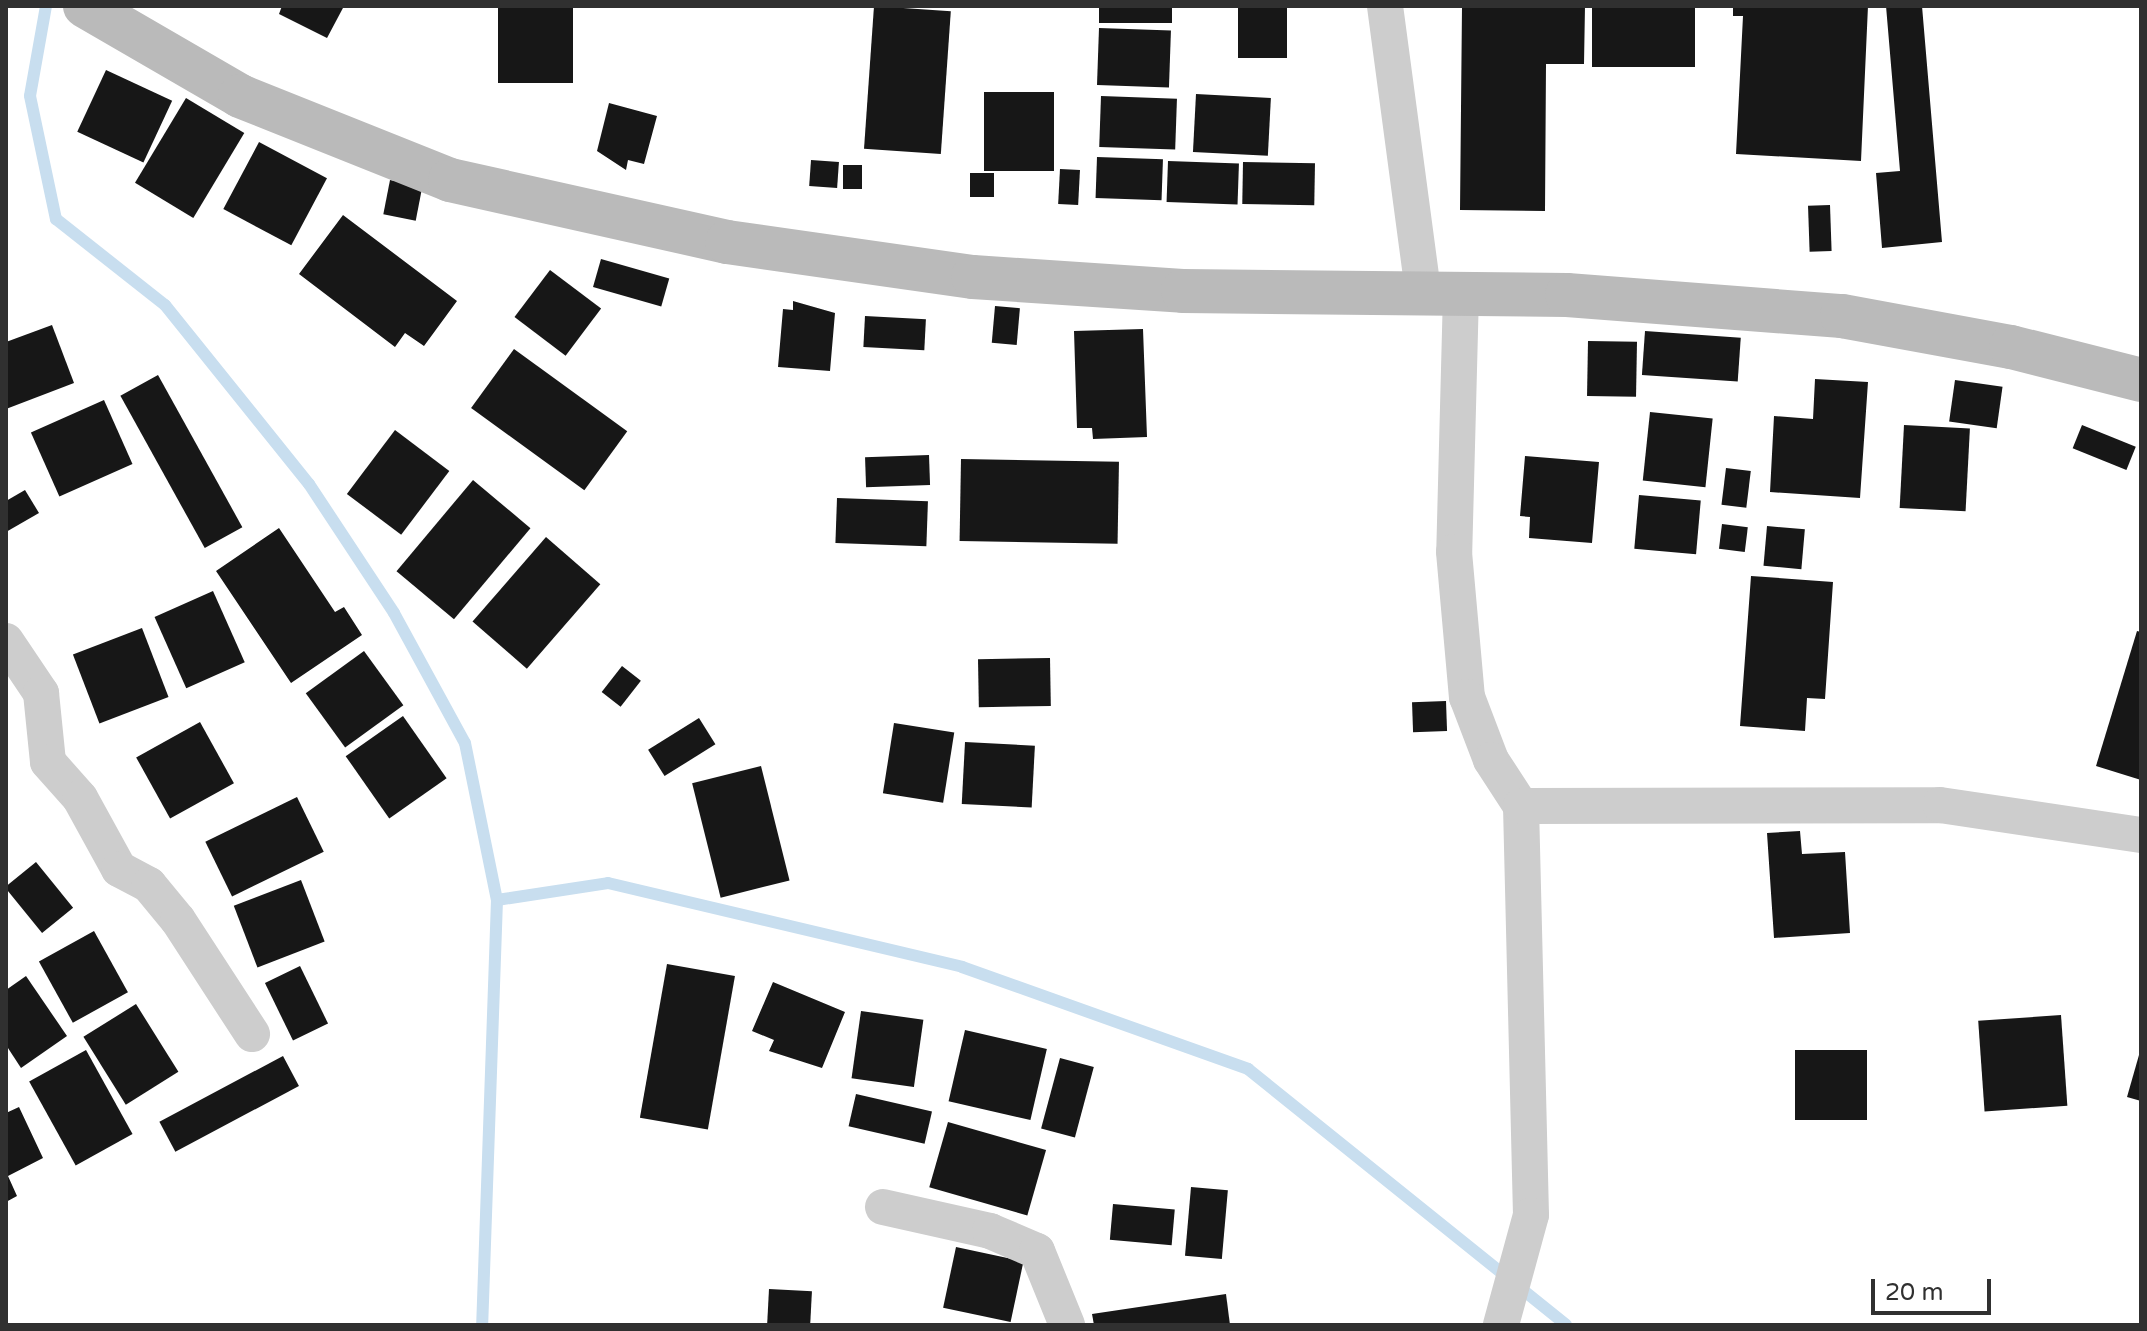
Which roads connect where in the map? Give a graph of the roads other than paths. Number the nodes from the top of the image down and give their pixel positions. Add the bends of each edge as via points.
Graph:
1 (85, 6) edge
2 (1385, 6) edge
3 (1442, 291) junction
4 (2141, 380) edge
5 (6, 641) edge
6 (1521, 806) junction
7 (2141, 835) edge
8 (252, 1034) dead end
9 (883, 1207) dead end
10 (1067, 1325) edge
11 (1501, 1325) edge

1 - 3 street via 240,96 450,180 727,242 973,277 1183,291
2 - 3 street
3 - 4 street via 1842,316 2011,347
3 - 6 street via 1454,552 1467,697 1491,760
5 - 8 street via 41,693 48,762 80,798 119,869 149,885 178,920
6 - 7 street via 1940,805
6 - 11 street via 1531,1215
9 - 10 street via 990,1231 1037,1251

